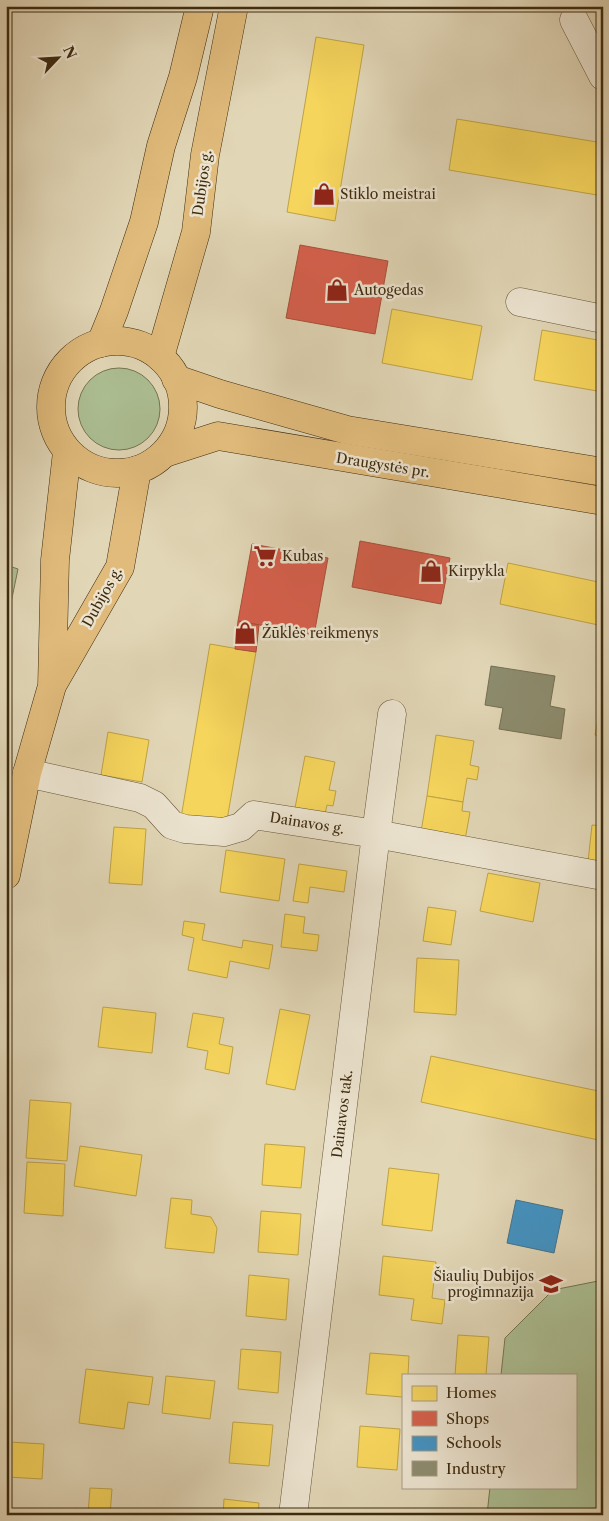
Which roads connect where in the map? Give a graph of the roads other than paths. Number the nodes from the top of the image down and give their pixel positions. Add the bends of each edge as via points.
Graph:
1 (200, 6) edge
2 (234, 6) edge
3 (573, 21) edge
4 (603, 76) edge
5 (520, 302) dead end
6 (603, 319) edge
7 (101, 343) junction
8 (168, 368) junction
9 (67, 452) junction
10 (165, 453) junction
11 (137, 470) junction
12 (603, 472) edge
13 (603, 501) edge
14 (52, 686) junction
15 (392, 714) dead end
16 (27, 773) junction
17 (376, 834) junction
18 (6, 875) edge
19 (603, 876) edge
20 (293, 1515) edge

1 - 7 main road via 183,77 161,146 144,222
2 - 8 main road, Dubijos g. via 205,155 196,232
3 - 4 street
5 - 6 street
7 - 8 main road via 116,341 147,348
7 - 9 main road via 74,356 56,380 51,395 52,425
8 - 10 main road via 183,405 179,430
8 - 12 main road, Draugystės pr. via 220,394 347,430
9 - 11 main road via 78,462 107,473
9 - 14 main road, Dubijos g. via 55,560
10 - 11 main road
10 - 13 main road, Draugystės pr. via 218,436
11 - 14 main road, Dubijos g. via 120,567
14 - 16 main road, Dubijos g.
15 - 17 street, Dainavos tak.
16 - 17 street, Dainavos g. via 140,798 154,805 172,825 185,829 224,832 241,827 254,815
16 - 18 main road, Dubijos g.
17 - 19 street, Dainavos g.
17 - 20 street, Dainavos tak.

